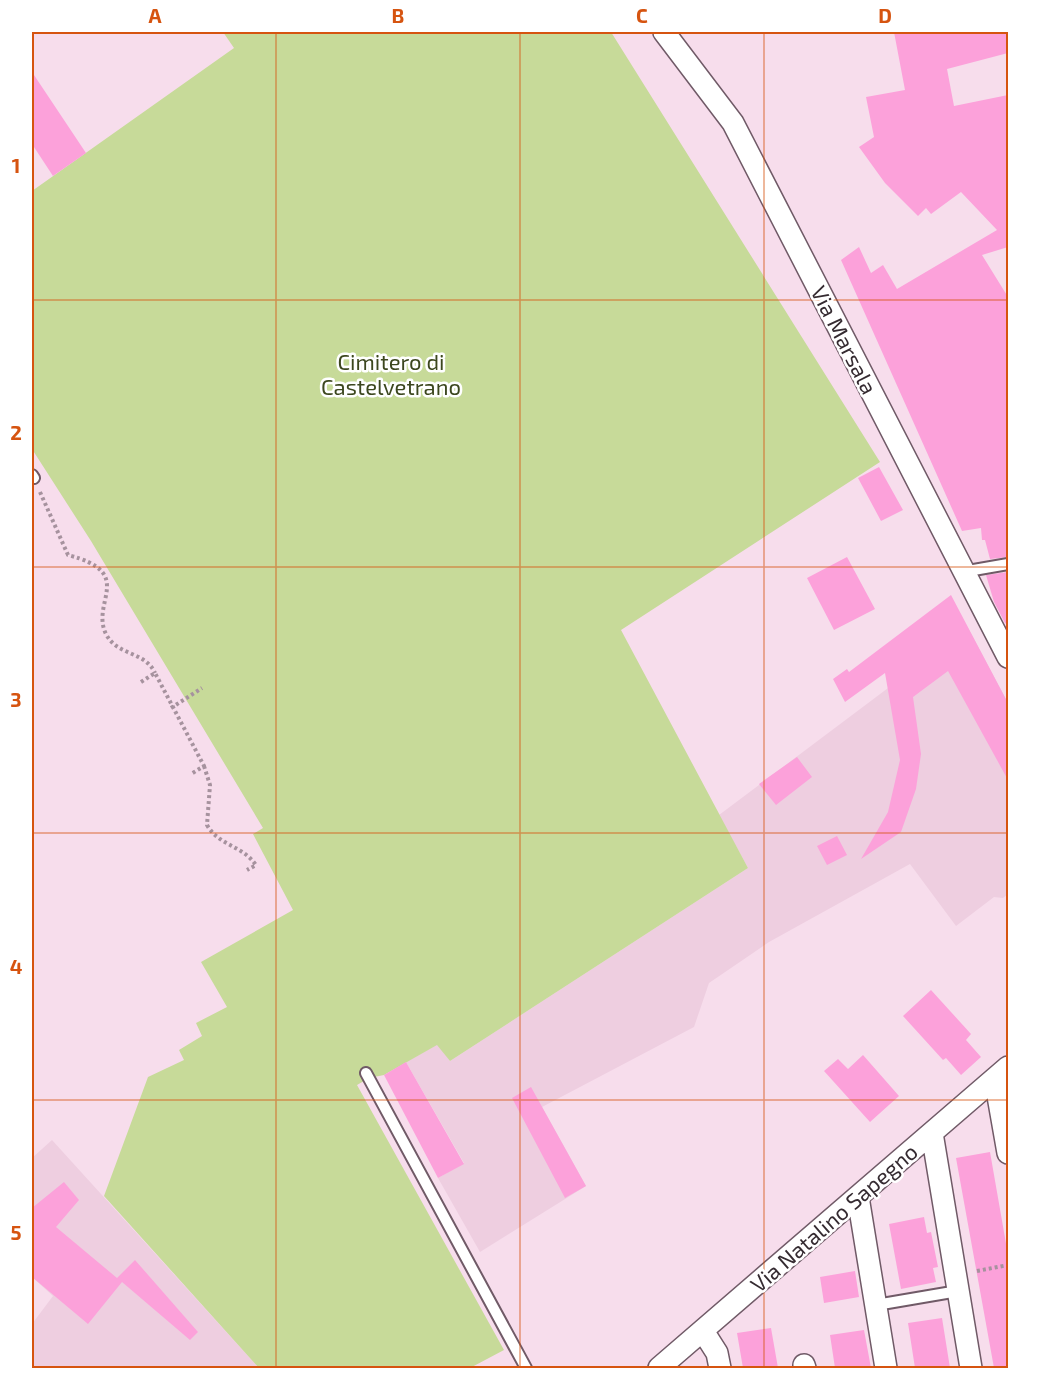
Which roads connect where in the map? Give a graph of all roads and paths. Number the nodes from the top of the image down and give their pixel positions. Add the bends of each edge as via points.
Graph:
1 (664, 32) edge
2 (33, 476) edge
3 (1008, 564) edge
4 (962, 572) junction
5 (1008, 657) edge
6 (155, 673) junction
7 (141, 682) dead end
8 (202, 688) dead end
9 (171, 708) junction
10 (204, 766) junction
11 (191, 774) dead end
12 (247, 870) dead end
13 (366, 1073) dead end
14 (1002, 1073) edge
15 (932, 1133) junction
16 (1008, 1152) edge
17 (858, 1197) junction
18 (1008, 1265) edge
19 (957, 1283) junction
20 (876, 1305) junction
21 (703, 1331) junction
22 (522, 1367) edge
23 (659, 1368) edge
24 (720, 1368) edge
25 (886, 1368) edge
26 (971, 1368) edge

1 - 4 street, Via Marsala via 733,123
2 - 6 path via 68,555 88,561 103,575 107,585 103,622 106,634 113,644 145,658
3 - 4 lane
4 - 5 street, Via Marsala
6 - 7 path
6 - 9 path
8 - 9 path
9 - 10 path
10 - 11 path
10 - 12 path via 210,785 207,825 221,841 251,858 256,865
13 - 22 lane
14 - 15 street, Via Natalino Sapegno
14 - 16 street
15 - 17 street, Via Natalino Sapegno
15 - 19 street
17 - 20 street
17 - 21 street, Via Natalino Sapegno
18 - 19 path
19 - 20 lane
19 - 26 street
20 - 25 street
21 - 23 street, Via Natalino Sapegno
21 - 24 street via 717,1353

